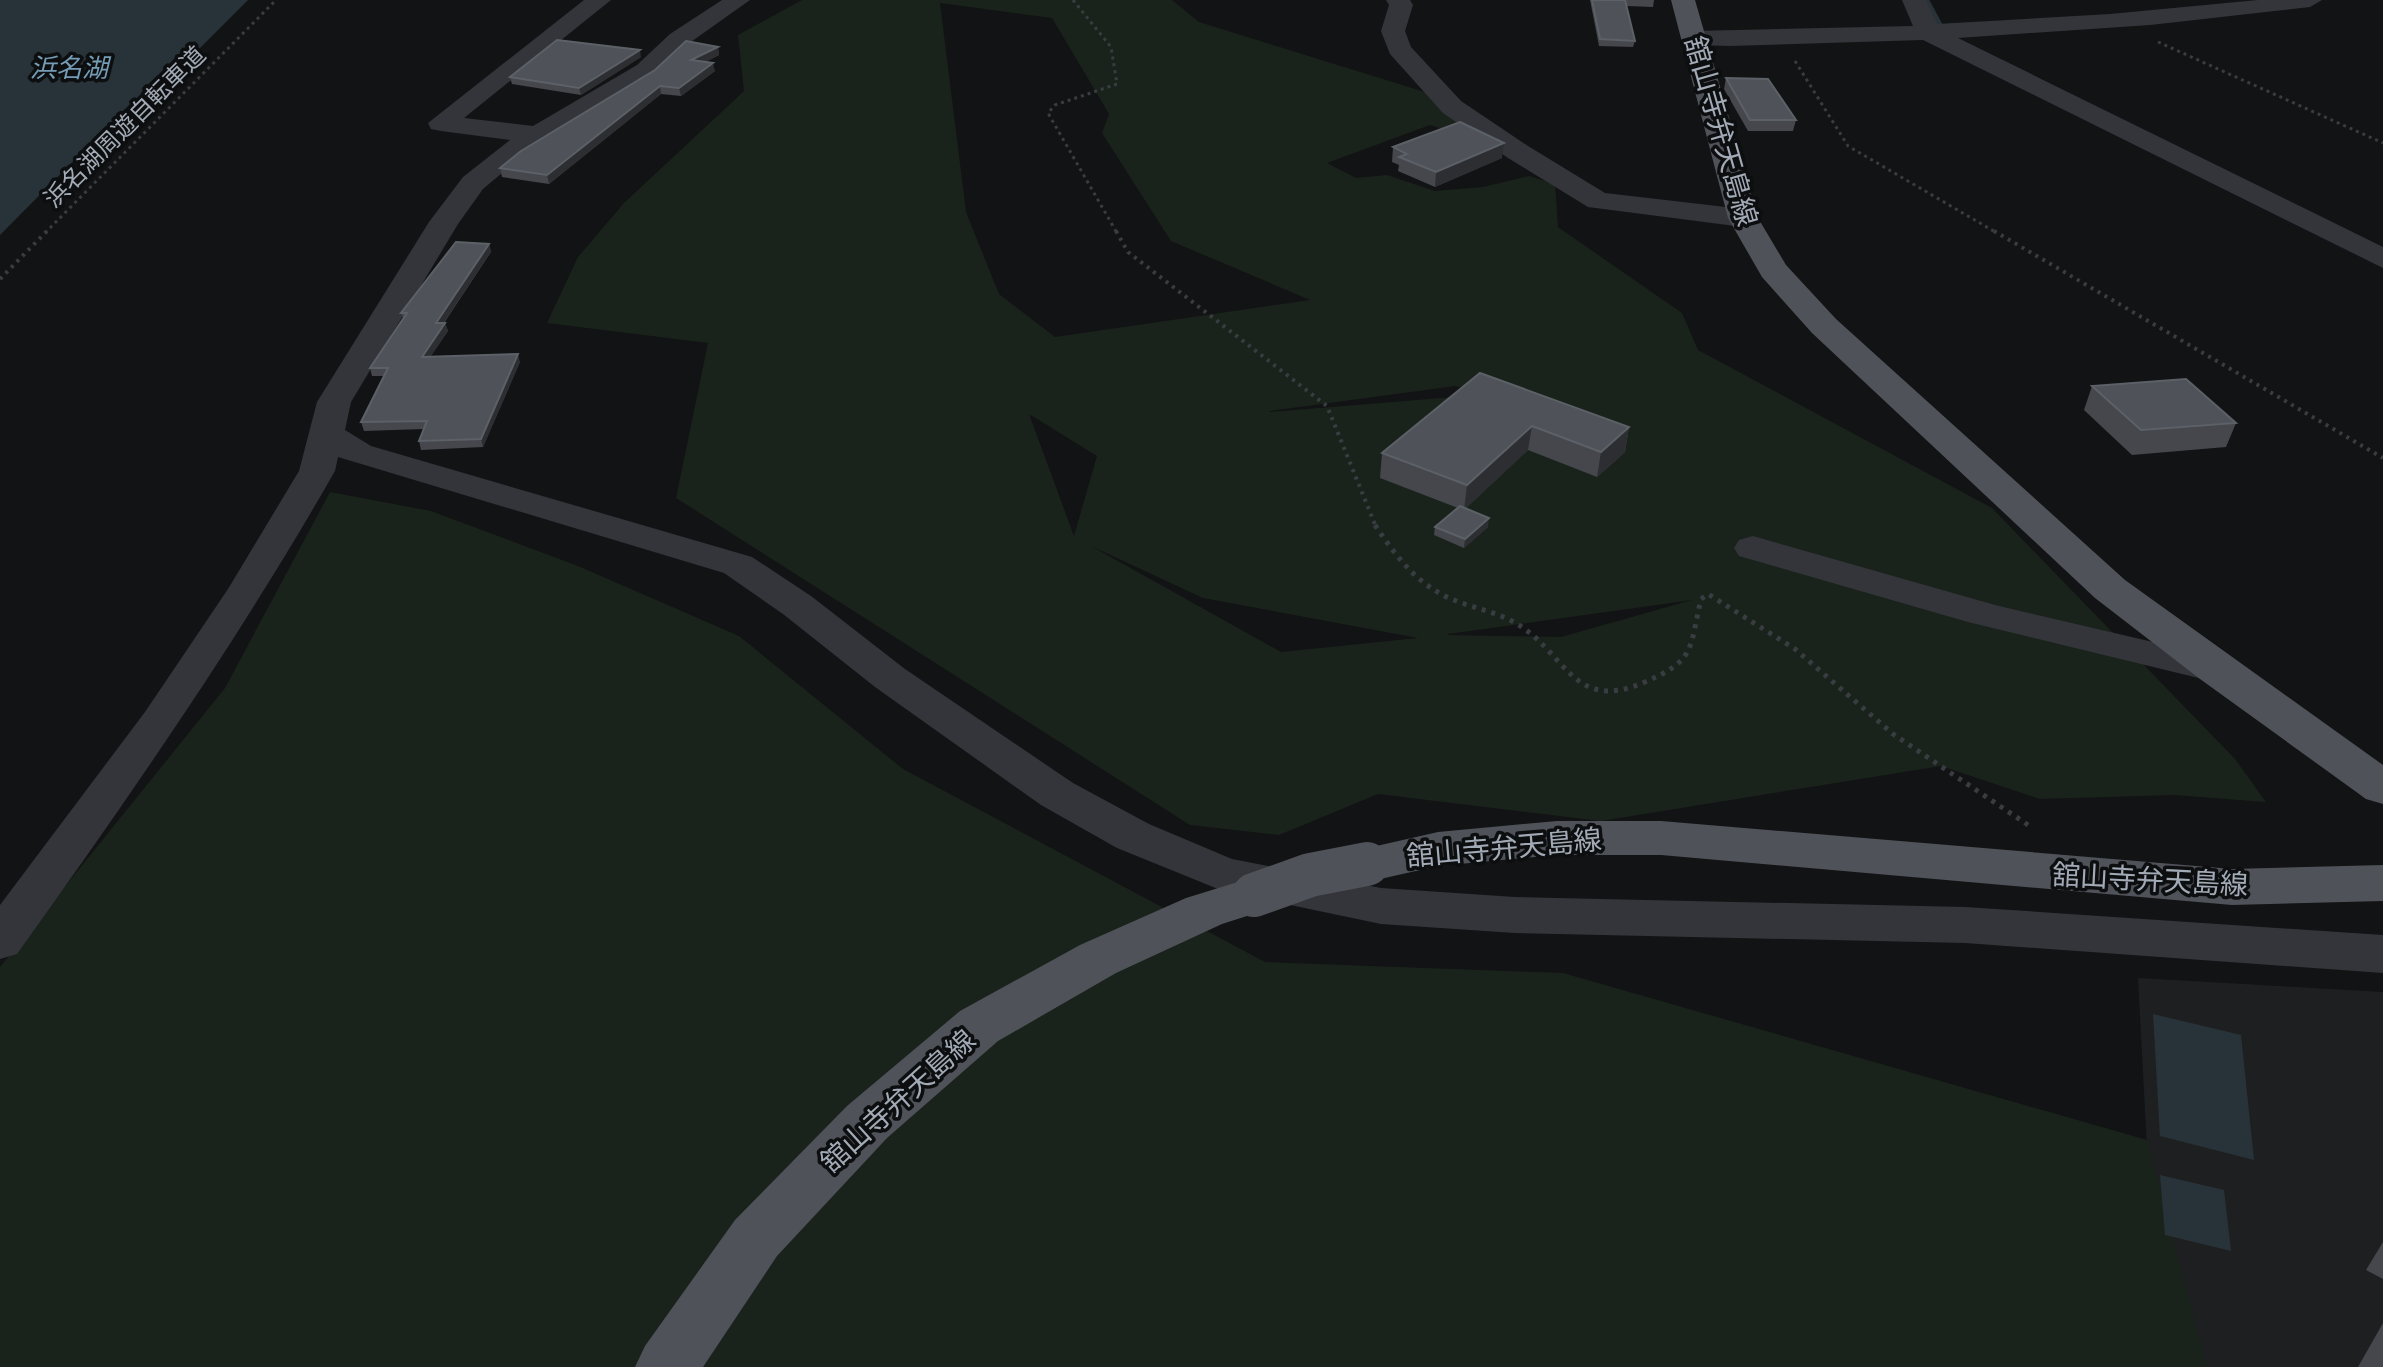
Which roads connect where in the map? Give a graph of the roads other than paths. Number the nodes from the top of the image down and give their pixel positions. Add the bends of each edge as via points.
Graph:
1 (599, 0) edge
2 (738, 0) edge
3 (1398, 0) edge
4 (1683, 0) edge
5 (1914, 0) edge
6 (1940, 0) edge
7 (2310, 0) edge
8 (2217, 6) edge
9 (1942, 32) junction
10 (1693, 38) junction
11 (539, 135) junction
12 (1743, 218) junction
13 (2383, 241) edge
14 (2383, 259) edge
15 (327, 434) junction
16 (1753, 548) dead end
17 (2215, 669) junction
18 (2383, 788) edge
19 (2383, 883) edge
20 (0, 941) edge
21 (2383, 954) edge
22 (667, 1367) edge

1 - 11 street via 441,123
2 - 11 street via 679,39 646,70
3 - 12 street via 1393,31 1399,49 1452,107 1518,152 1598,201
4 - 10 main road, 舘山寺弁天島線
5 - 9 street
6 - 9 street
7 - 8 street
8 - 9 street via 2113,22
9 - 10 street via 1781,40
9 - 13 street
9 - 14 street
10 - 12 main road, 舘山寺弁天島線
11 - 15 street via 473,183 444,222 334,402
12 - 17 main road, 舘山寺弁天島線 via 1773,270 1824,326 2079,563
15 - 20 street via 317,471 248,589 160,722
15 - 21 street via 358,454 738,565 1057,794 1133,836 1223,874 1381,906 1515,915 1965,925
16 - 17 street via 1939,603
17 - 18 main road, 舘山寺弁天島線
19 - 22 main road, 舘山寺弁天島線, bridge via 2232,887 1661,838 1557,838 1467,846 1310,875 1204,911 1098,959 979,1026 867,1122 756,1238

